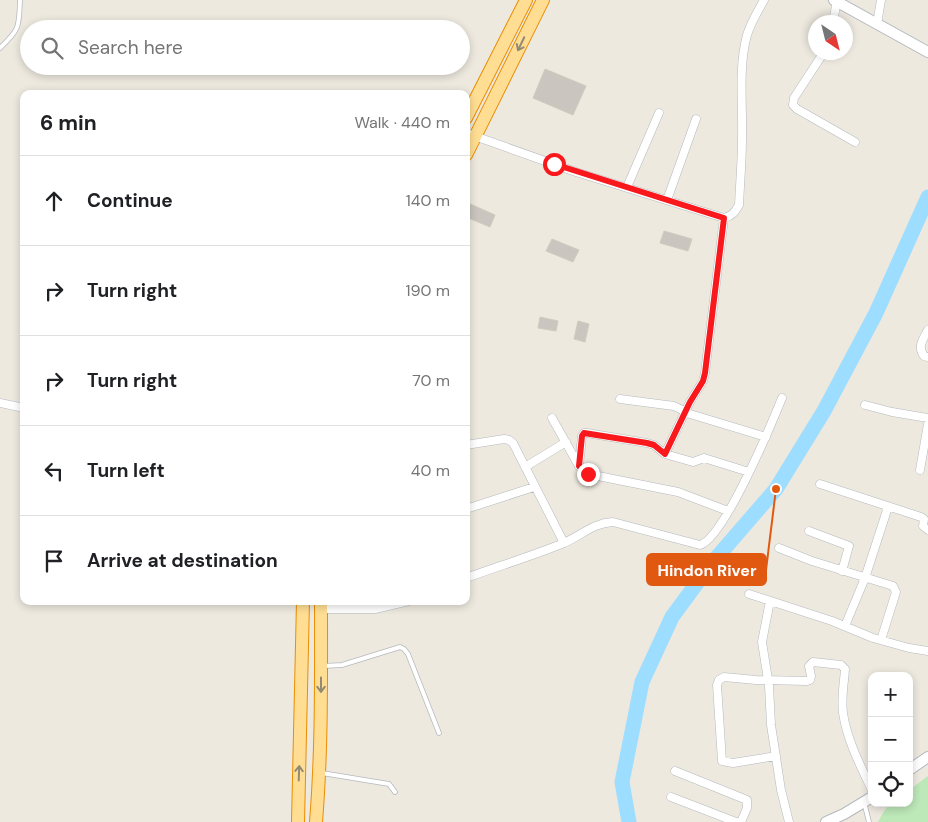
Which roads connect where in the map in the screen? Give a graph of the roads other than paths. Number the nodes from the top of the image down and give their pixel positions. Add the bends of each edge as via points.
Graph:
1 (20, 0) edge
2 (526, 0) edge
3 (543, 0) edge
4 (764, 0) edge
5 (836, 0) edge
6 (882, 0) edge
7 (834, 15) edge
8 (877, 24) junction
9 (0, 48) edge
10 (928, 52) edge
11 (819, 60) edge
12 (470, 110) edge
13 (659, 113) dead end
14 (696, 119) dead end
15 (471, 135) edge
16 (855, 142) dead end
17 (627, 187) junction
18 (667, 200) junction
19 (724, 218) junction
20 (928, 330) edge
21 (928, 357) edge
22 (782, 398) dead end
23 (620, 399) dead end
24 (0, 404) edge
25 (864, 405) dead end
26 (20, 407) edge
27 (686, 411) junction
28 (552, 418) dead end
29 (928, 418) edge
30 (928, 424) edge
31 (766, 437) junction
32 (566, 442) junction
33 (470, 444) edge
34 (665, 454) junction
35 (579, 466) junction
36 (525, 467) junction
37 (920, 470) dead end
38 (749, 472) junction
39 (820, 484) dead end
40 (534, 487) junction
41 (888, 507) junction
42 (470, 508) edge
43 (728, 511) junction
44 (928, 530) edge
45 (808, 531) dead end
46 (564, 542) junction
47 (779, 548) dead end
48 (842, 571) junction
49 (470, 577) edge
50 (865, 578) junction
51 (749, 594) dead end
52 (770, 601) junction
53 (303, 605) edge
54 (321, 605) edge
55 (392, 605) edge
56 (845, 626) junction
57 (881, 640) junction
58 (928, 651) edge
59 (321, 665) junction
60 (768, 681) junction
61 (439, 733) dead end
62 (776, 756) junction
63 (928, 757) edge
64 (913, 767) edge
65 (674, 771) dead end
66 (320, 772) junction
67 (868, 781) edge
68 (395, 792) dead end
69 (670, 797) dead end
70 (868, 800) edge
71 (868, 807) edge
72 (298, 822) edge
73 (316, 822) edge
74 (736, 822) edge
75 (741, 822) edge
76 (789, 822) edge
77 (826, 822) edge
78 (869, 822) edge

1 - 9 lane via 18,27
2 - 12 highway
3 -> 15 highway
4 - 19 street via 752,21 744,57 739,205 735,213
5 - 7 street
5 - 8 street
6 - 8 street
8 - 10 street
11 - 16 street via 794,98 793,105
13 - 17 street
14 - 18 street
15 - 17 street
17 - 18 street
18 - 19 street
19 - 27 street via 707,362 703,381
20 - 21 street via 920,351
22 - 31 street
23 - 27 street via 674,406
24 - 26 street
25 - 29 street
27 - 31 street
27 - 34 street
28 - 32 street
30 - 37 street
31 - 38 street
32 - 35 street
32 - 36 street
33 - 36 street via 509,440
34 - 35 street via 647,443 584,433
34 - 38 street via 693,462 704,458
35 - 43 street via 588,474 678,492
36 - 40 street
38 - 43 street
39 - 41 street
40 - 42 street
40 - 46 street
41 - 44 street via 923,518 923,526
41 - 50 street
43 - 46 street via 708,540 700,545 613,522 595,525
45 - 48 street via 849,546
46 - 49 street
47 - 48 street
48 - 50 street
50 - 56 street
50 - 57 street via 893,586 896,592
51 - 52 street
52 - 56 street
52 - 60 street via 762,642
72 -> 53 highway
54 - 55 street via 375,609
54 - 59 highway
56 - 57 street
57 - 58 street
59 - 61 lane via 342,665 400,647 404,649
59 -> 66 highway
60 - 62 street
60 - 62 street via 724,677 719,680 722,759 732,763
60 - 67 street via 810,680 809,666 813,662 843,666 843,713 851,743
62 - 76 street
63 - 64 street
65 - 75 street via 747,800
66 - 68 lane via 385,784
66 - 73 highway
69 - 74 street
70 - 77 street
71 - 78 lane

